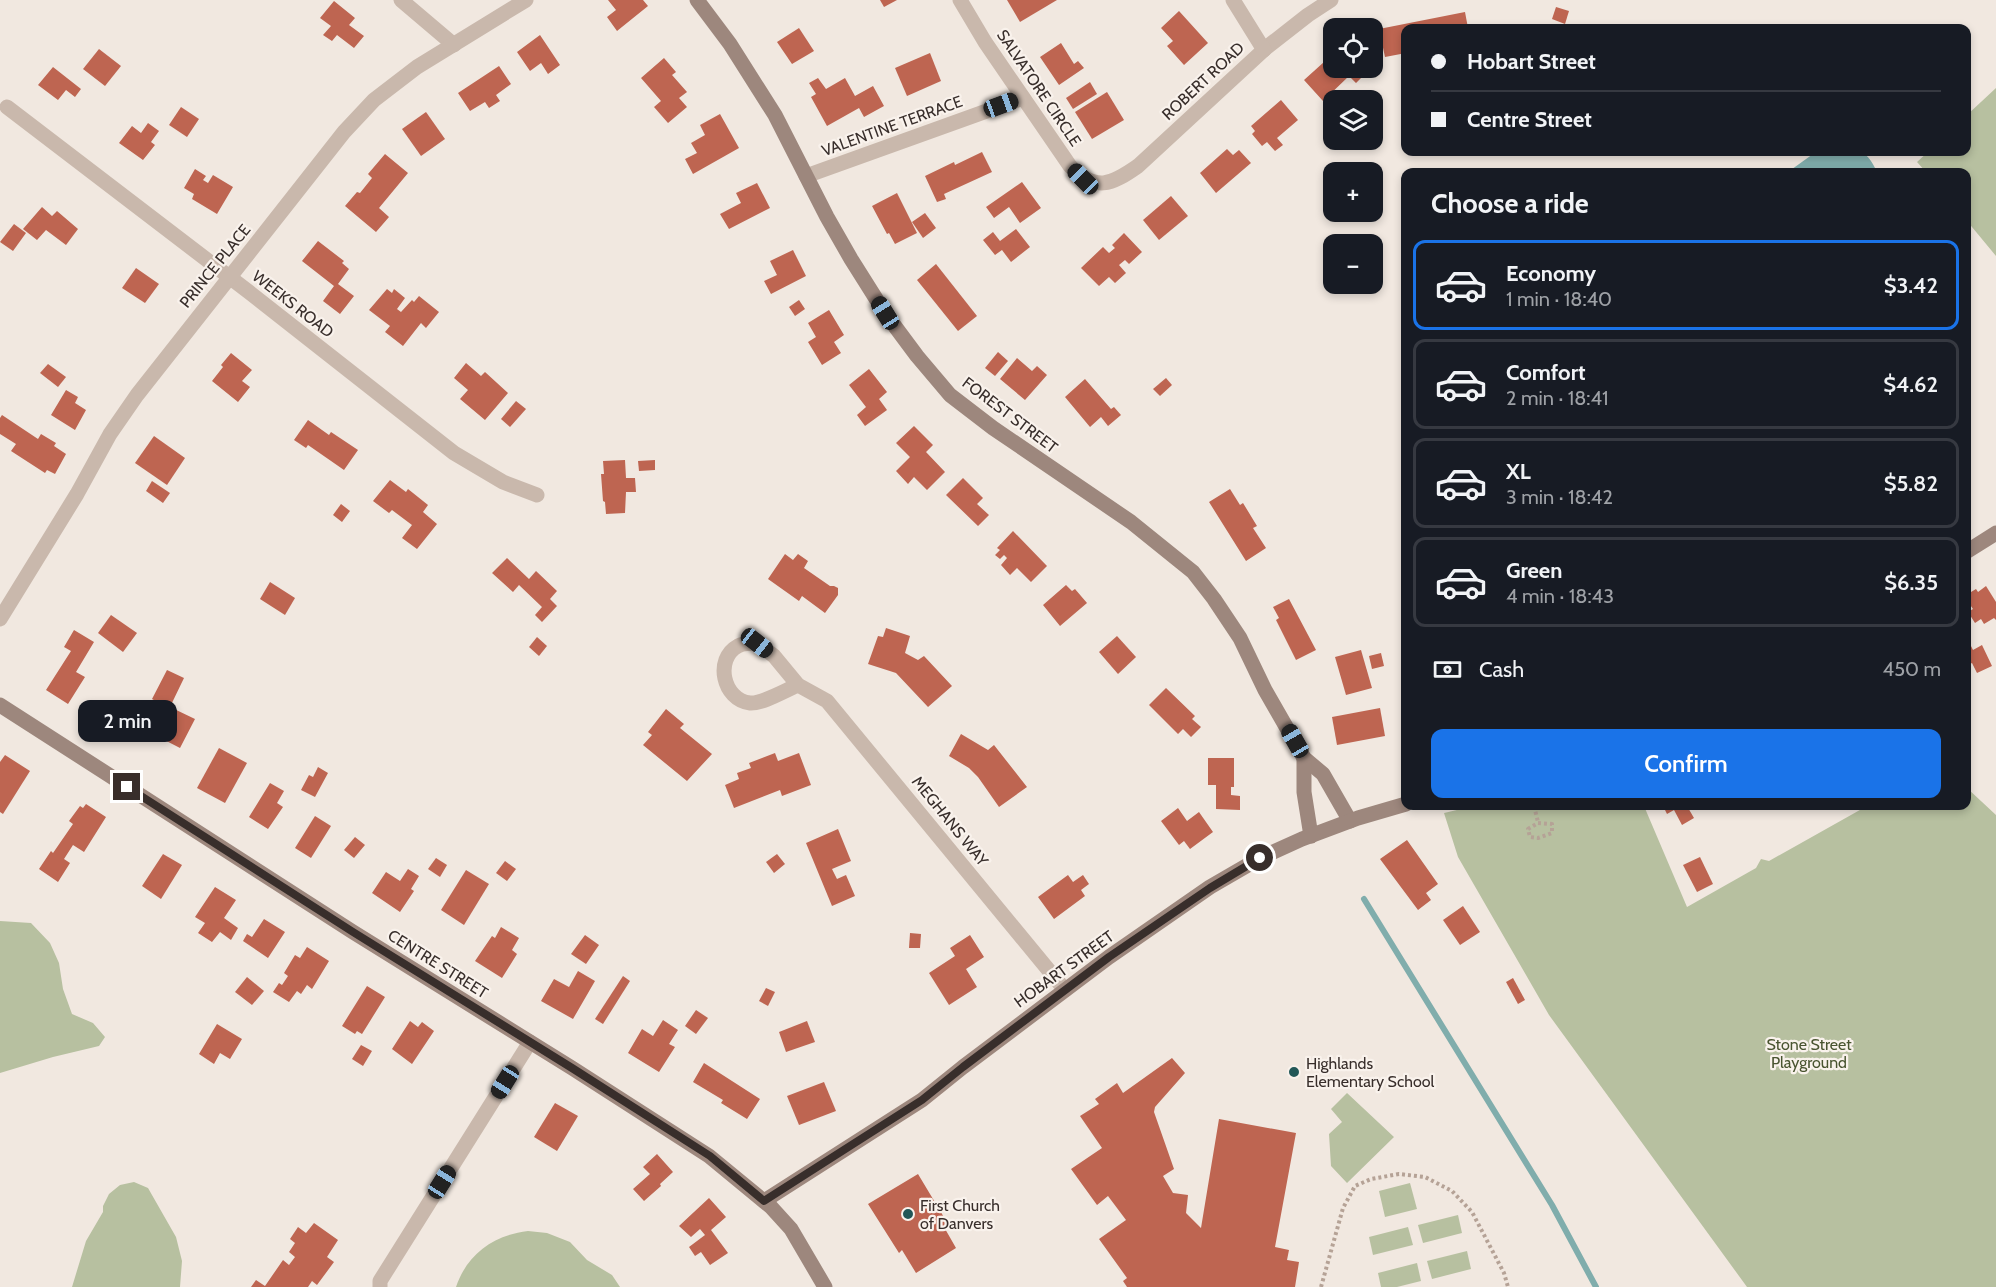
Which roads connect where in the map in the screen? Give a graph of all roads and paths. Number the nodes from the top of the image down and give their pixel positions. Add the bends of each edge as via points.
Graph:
1 (401, 0) edge
2 (526, 0) edge
3 (697, 0) edge
4 (960, 0) edge
5 (1233, 0) edge
6 (1331, 0) edge
7 (454, 45) junction
8 (1263, 50) junction
9 (1023, 98) junction
10 (7, 107) dead end
11 (806, 176) junction
12 (1098, 183) joint
13 (230, 278) junction
14 (537, 495) dead end
15 (1996, 533) edge
16 (1971, 549) edge
17 (0, 619) edge
18 (798, 685) junction
19 (0, 705) edge
20 (1304, 758) junction
21 (1401, 806) edge
22 (1535, 810) edge
23 (1350, 821) junction
24 (1538, 823) junction
25 (1311, 836) junction
26 (1065, 990) junction
27 (530, 1042) junction
28 (764, 1201) junction
29 (376, 1285) edge
30 (825, 1287) edge
31 (1321, 1287) edge
32 (1508, 1287) edge

1 - 7 street
2 - 7 street, PRINCE PLACE
3 - 11 main road, FOREST STREET via 776,115
4 - 9 street, SALVATORE CIRCLE
5 - 8 street
6 - 8 street, ROBERT ROAD
7 - 13 street, PRINCE PLACE via 374,100 344,132
8 - 12 street, ROBERT ROAD via 1138,166 1120,179
9 - 11 street, VALENTINE TERRACE
9 - 12 street, SALVATORE CIRCLE via 1070,166 1083,179
10 - 13 street, WEEKS ROAD
11 - 20 main road, FOREST STREET via 831,226 885,313 950,394 1131,522 1193,572 1240,638
13 - 14 street, WEEKS ROAD via 454,453 503,482
13 - 17 street, PRINCE PLACE via 137,394
15 - 16 main road
18 - 18 street, MEGHANS WAY via 774,656 757,643 740,645 727,654 723,668 727,686 736,698 750,703 766,700
18 - 26 street, MEGHANS WAY via 827,701
19 - 27 main road, CENTRE STREET
20 - 23 main road, FOREST STREET via 1323,774
20 - 25 main road, FOREST STREET via 1304,792
21 - 23 main road, HOBART STREET
22 - 24 path
23 - 25 main road, HOBART STREET
24 - 24 path via 1527,829 1530,837 1552,833 1552,824
25 - 26 main road, HOBART STREET via 1260,858 1210,888
26 - 28 main road, HOBART STREET via 922,1100
27 - 28 main road, CENTRE STREET via 710,1156
27 - 29 street
28 - 30 main road, CENTRE STREET via 791,1229
31 - 32 path via 1343,1208 1355,1186 1400,1174 1425,1177 1452,1191 1472,1212

